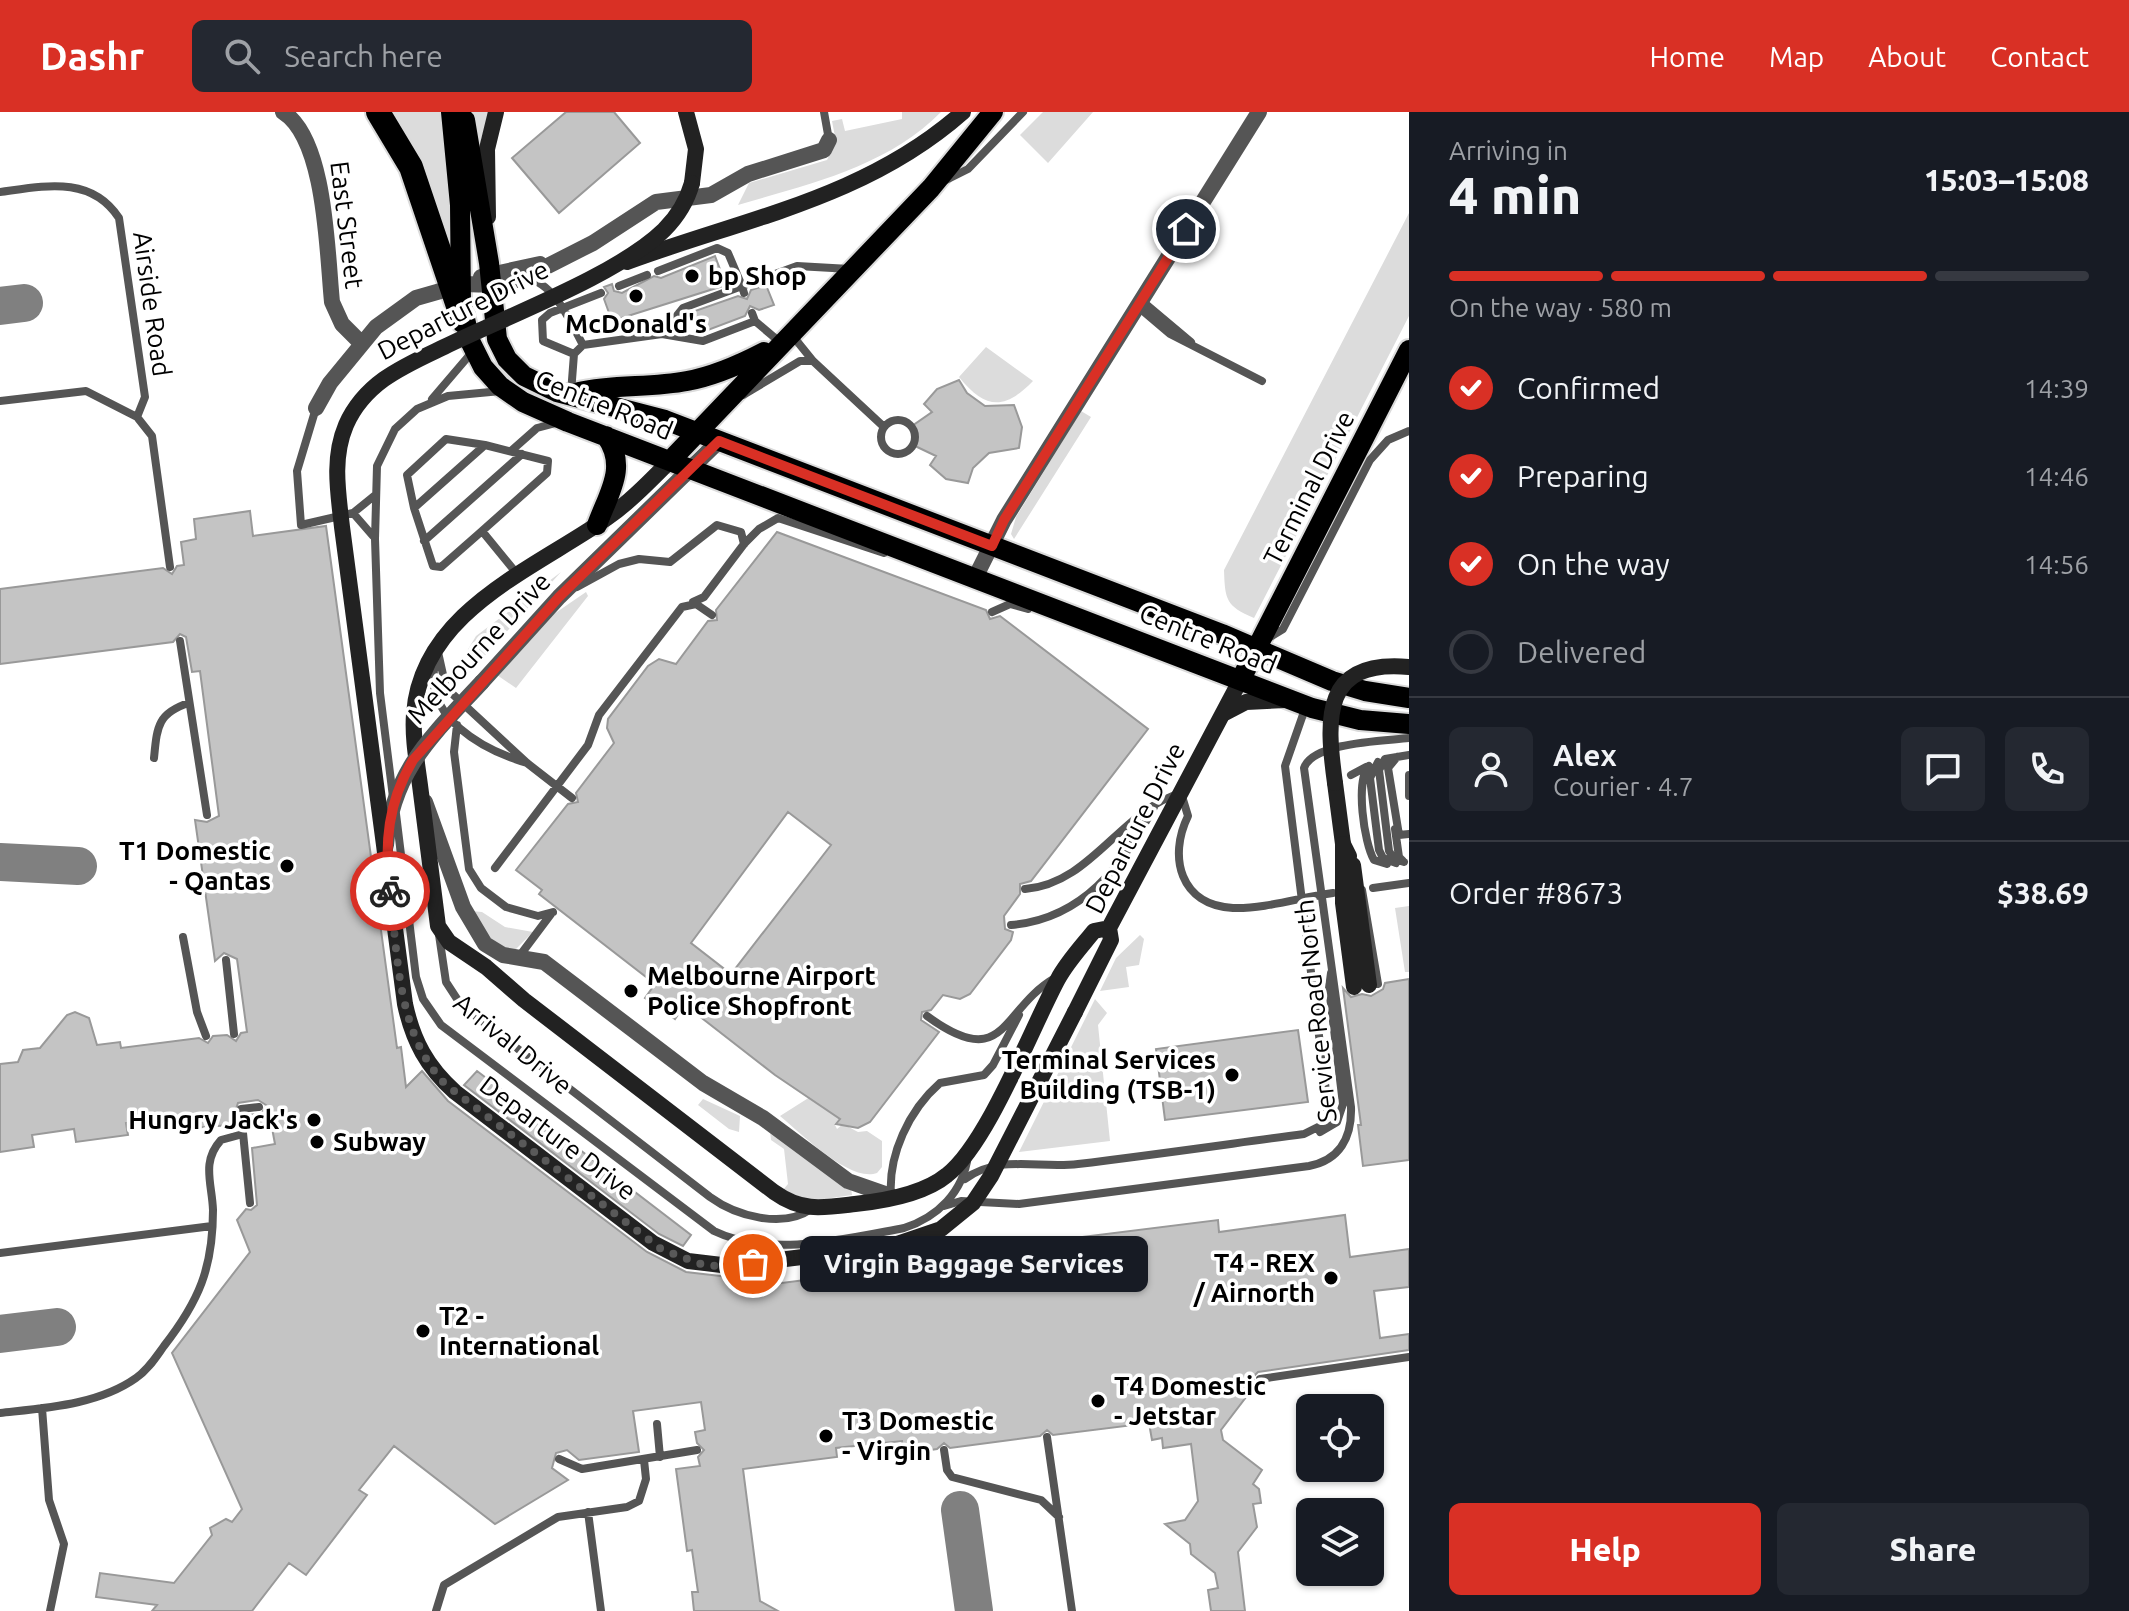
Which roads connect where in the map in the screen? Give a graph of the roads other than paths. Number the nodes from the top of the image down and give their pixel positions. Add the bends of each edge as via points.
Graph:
1 (283, 112) edge
2 (378, 112) edge
3 (451, 112) edge
4 (463, 112) edge
5 (496, 112) edge
6 (686, 112) edge
7 (824, 112) edge
8 (963, 112) edge
9 (993, 112) edge
10 (1023, 112) edge
11 (1259, 112) edge
12 (829, 140) joint
13 (931, 188) junction
14 (0, 192) edge
15 (556, 261) junction
16 (855, 269) junction
17 (603, 270) junction
18 (658, 271) dead end
19 (490, 274) junction
20 (647, 275) dead end
21 (522, 279) junction
22 (459, 285) junction
23 (619, 286) dead end
24 (743, 290) junction
25 (601, 293) dead end
26 (1139, 303) junction
27 (562, 308) junction
28 (463, 321) joint
29 (662, 334) junction
30 (784, 341) junction
31 (362, 344) junction
32 (583, 345) junction
33 (474, 350) junction
34 (1409, 350) edge
35 (574, 354) junction
36 (813, 361) junction
37 (1262, 381) dead end
38 (506, 391) junction
39 (564, 392) junction
40 (0, 401) edge
41 (429, 402) junction
42 (721, 406) junction
43 (316, 408) joint
44 (137, 417) junction
45 (568, 422) junction
46 (884, 427) junction
47 (1409, 431) edge
48 (697, 432) junction
49 (606, 436) junction
50 (719, 441) junction
51 (485, 445) junction
52 (511, 451) junction
53 (522, 454) junction
54 (670, 461) junction
55 (690, 468) junction
56 (374, 496) junction
57 (414, 508) junction
58 (353, 513) junction
59 (597, 525) junction
60 (482, 531) junction
61 (375, 539) junction
62 (424, 541) junction
63 (744, 544) junction
64 (992, 546) junction
65 (933, 560) junction
66 (170, 567) dead end
67 (519, 575) junction
68 (976, 576) junction
69 (559, 597) junction
70 (690, 603) junction
71 (992, 612) dead end
72 (712, 615) dead end
73 (180, 641) dead end
74 (437, 643) junction
75 (1257, 646) junction
76 (1166, 650) junction
77 (1409, 667) edge
78 (1241, 679) junction
79 (1409, 698) edge
80 (1298, 702) junction
81 (189, 703) junction
82 (1222, 715) junction
83 (1409, 724) edge
84 (457, 725) junction
85 (1409, 738) edge
86 (1409, 755) edge
87 (1398, 757) junction
88 (154, 758) dead end
89 (1382, 760) junction
90 (527, 763) junction
91 (1369, 766) junction
92 (1351, 775) dead end
93 (1409, 775) edge
94 (557, 787) junction
95 (1181, 793) junction
96 (421, 794) junction
97 (1409, 796) edge
98 (572, 798) dead end
99 (1158, 800) junction
100 (207, 815) dead end
101 (1395, 824) junction
102 (1409, 834) edge
103 (1343, 844) junction
104 (385, 855) junction
105 (1399, 862) edge
106 (1360, 865) junction
107 (495, 868) dead end
108 (1409, 883) edge
109 (1373, 888) dead end
110 (1025, 889) dead end
111 (1329, 894) junction
112 (1302, 898) junction
113 (1011, 925) dead end
114 (438, 926) junction
115 (1109, 928) junction
116 (183, 937) dead end
117 (518, 958) junction
118 (1333, 959) junction
119 (226, 960) dead end
120 (1060, 976) junction
121 (1019, 1015) junction
122 (927, 1016) dead end
123 (234, 1034) dead end
124 (206, 1036) dead end
125 (259, 1107) dead end
126 (241, 1109) dead end
127 (242, 1123) dead end
128 (243, 1134) junction
129 (1304, 1134) junction
130 (968, 1152) junction
131 (965, 1179) junction
132 (891, 1196) junction
133 (250, 1203) dead end
134 (942, 1207) junction
135 (812, 1209) junction
136 (212, 1226) junction
137 (0, 1253) edge
138 (1409, 1357) edge
139 (1260, 1379) dead end
140 (42, 1408) junction
141 (0, 1413) edge
142 (657, 1424) dead end
143 (1047, 1437) dead end
144 (697, 1450) dead end
145 (944, 1450) dead end
146 (660, 1457) junction
147 (559, 1459) dead end
148 (644, 1460) junction
149 (588, 1512) junction
150 (1061, 1521) junction
151 (50, 1611) edge
152 (436, 1611) edge
153 (601, 1611) edge
154 (1072, 1611) edge

1 - 31 street, East Street via 300,126 313,152 332,302 342,324
2 - 22 highway via 411,167
3 - 22 main road via 460,195
4 - 19 main road, Centre Road
5 - 19 street via 487,149
6 - 17 street, bridge via 696,149 692,183 680,210 662,232
7 - 12 lane
8 - 17 street, bridge via 892,166 838,191
9 - 13 main road, Melbourne Drive
10 - 13 lane via 968,169
11 - 26 street
12 - 15 street via 821,151 748,174 711,195 656,202
13 - 16 main road, Melbourne Drive
14 - 44 lane, Airside Road via 73,186 104,199 119,218 145,397
15 - 19 street
15 - 21 street
16 - 24 lane via 797,266
16 - 30 main road, Melbourne Drive
17 - 104 street, Departure Drive, bridge via 390,373 368,392 346,425 337,481
18 - 24 lane via 721,248
19 - 21 street
19 - 22 street
19 - 39 main road, Centre Road via 494,326 507,359 524,376
20 - 23 lane
21 - 27 lane via 539,282
22 - 28 highway
22 - 31 street via 407,303
24 - 29 lane via 683,308
25 - 27 lane
26 - 37 lane via 1170,334
26 - 64 street
27 - 32 lane
27 - 35 lane via 542,320 540,337
28 - 33 main road, Centre Road
29 - 30 lane via 703,341 754,317
29 - 32 lane
30 - 36 lane
30 - 39 main road, Melbourne Drive via 707,377
30 - 42 main road, Melbourne Drive
31 - 43 street
32 - 35 lane
33 - 38 main road, Centre Road
33 - 41 lane, Arrival Drive
34 - 75 main road, Terminal Drive
35 - 39 lane
36 - 42 lane via 800,361
36 - 46 lane
38 - 39 main road, Arrival Drive
38 - 41 lane, Arrival Drive via 456,394
38 - 45 main road, Centre Road
39 - 48 main road, Centre Road
40 - 44 lane via 86,391
41 - 56 lane, Arrival Drive via 395,429 377,466
42 - 48 main road, Melbourne Drive
43 - 58 lane via 297,471 301,525
44 - 66 lane via 152,436
45 - 49 main road, Centre Road
45 - 52 lane via 537,428
46 - 46 lane via 905,421 913,429 913,446 904,453 888,451 881,442
47 - 75 lane via 1388,440 1370,460 1283,629
48 - 50 main road, Centre Road
48 - 54 main road, Melbourne Drive
49 - 54 main road, Centre Road
49 - 59 main road via 617,451 618,465
50 - 55 street, Melbourne Drive
50 - 64 main road, Centre Road
51 - 52 lane
51 - 57 lane
51 - 57 lane via 455,438 443,441 407,475
52 - 53 lane
53 - 60 lane via 548,461 549,471
53 - 62 lane
54 - 55 main road, Centre Road
54 - 59 street, Melbourne Drive
55 - 65 main road, Centre Road
55 - 69 street, Melbourne Drive
56 - 58 lane
56 - 61 lane, Arrival Drive
57 - 62 lane
58 - 61 lane
59 - 67 street, Melbourne Drive
60 - 62 lane via 439,568 431,563
60 - 67 lane
61 - 134 lane, Arrival Drive via 380,693 414,962 423,999 441,1025 697,1220 736,1241 778,1246 887,1231 920,1222
63 - 65 lane via 770,521 785,519 875,551
63 - 69 lane via 741,532 717,525 670,562 639,559 619,564
63 - 70 lane via 704,597
64 - 68 street
64 - 75 main road, Centre Road
65 - 68 main road, Centre Road
67 - 74 street, Melbourne Drive
68 - 76 main road, Centre Road
69 - 104 street, Melbourne Drive, bridge via 423,746 393,804
70 - 72 lane
70 - 94 lane via 599,715 588,745
71 - 76 lane via 1015,605 1119,644
73 - 81 lane
74 - 84 lane via 433,694
74 - 90 lane via 446,688
74 - 96 street, Arrival Drive via 419,683 414,713
75 - 78 main road, Departure Drive
75 - 79 main road, Centre Road via 1332,681
76 - 78 main road, Centre Road
77 - 103 street, bridge via 1364,670 1335,696 1329,741
78 - 80 main road, Centre Road
78 - 82 street, Departure Drive
80 - 82 street via 1246,702
80 - 83 main road, Centre Road via 1348,718
80 - 112 lane via 1285,766
81 - 88 lane via 170,709 163,718
81 - 100 lane
82 - 95 street, Departure Drive
84 - 90 lane via 494,753
84 - 117 lane via 454,752 466,861 473,878 506,907 538,916 555,910
85 - 111 lane, Service Road North via 1326,750 1305,763 1306,796
86 - 87 lane
87 - 89 lane
87 - 101 lane via 1388,768
89 - 91 lane
89 - 105 lane via 1389,851
90 - 94 lane
91 - 92 lane
91 - 105 lane via 1361,785 1369,848 1374,860
93 - 97 lane
94 - 98 lane
94 - 107 lane
95 - 99 lane
95 - 112 lane via 1188,816 1177,847 1182,879 1202,898 1236,908
95 - 115 street, Departure Drive
96 - 114 street, Arrival Drive
96 - 117 street, Arrival Drive via 476,932 495,952
99 - 110 lane via 1077,870
99 - 113 lane via 1107,879 1090,895 1050,917
101 - 102 lane via 1399,835
101 - 105 lane
103 - 106 street, bridge
103 - 106 street, bridge via 1343,903 1367,985
104 - 115 street, Departure Drive, bridge via 405,1004 416,1044 430,1067 641,1235 698,1264 730,1266 891,1246 949,1224 973,1203 991,1176 1111,940
105 - 106 lane
108 - 109 lane
111 - 112 lane
111 - 118 lane, Service Road North
112 - 129 lane, Service Road North via 1328,1107 1322,1127
114 - 135 street, Arrival Drive via 449,942 764,1184 788,1202
114 - 135 lane, Arrival Drive via 446,982 461,1005 710,1197 730,1211 755,1218
115 - 120 street, Arrival Drive via 1094,931
116 - 124 lane
117 - 132 street, Arrival Drive via 544,962 703,1083 763,1118 848,1181
118 - 129 lane via 1329,988 1342,1111 1333,1126
118 - 134 lane, Service Road North via 1352,1116 1347,1140 1326,1161 1019,1204 961,1201
119 - 123 lane
120 - 121 lane via 1040,987
120 - 130 street, Arrival Drive
121 - 122 lane via 999,1032 970,1040 949,1033
121 - 132 lane via 984,1075 945,1081 933,1090 901,1137
125 - 126 lane
127 - 128 lane
128 - 133 lane
128 - 136 lane via 221,1140 208,1163
129 - 131 lane, Service Road North via 1074,1165 991,1166
130 - 131 lane, Arrival Drive
130 - 132 street, Arrival Drive via 939,1181
131 - 134 lane, Arrival Drive
132 - 135 street, Arrival Drive
136 - 137 lane
136 - 140 lane via 200,1293 146,1370 93,1397
138 - 139 lane
140 - 141 lane
140 - 151 lane via 49,1500 64,1544
142 - 146 lane
143 - 150 lane
144 - 146 lane
145 - 150 lane via 952,1477 1041,1500
146 - 148 lane
147 - 148 lane via 582,1469
148 - 149 lane via 645,1488 639,1501
149 - 152 lane via 558,1517 444,1585
149 - 153 lane
150 - 154 lane

